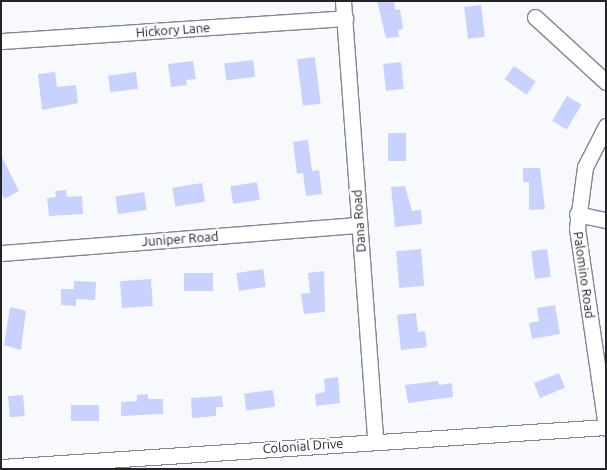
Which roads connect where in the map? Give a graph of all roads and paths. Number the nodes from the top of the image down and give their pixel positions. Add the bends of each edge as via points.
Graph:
1 (343, 1) edge
2 (535, 17) dead end
3 (345, 18) junction
4 (1, 41) edge
5 (606, 82) edge
6 (606, 126) edge
7 (577, 214) junction
8 (606, 220) edge
9 (359, 225) junction
10 (1, 253) edge
11 (606, 428) edge
12 (375, 442) junction
13 (1, 466) edge

1 - 3 street, Dana Road
2 - 5 street
3 - 4 street, Hickory Lane
3 - 9 street, Dana Road
6 - 7 street, Palomino Road via 585,167
7 - 8 street
7 - 11 street, Palomino Road
9 - 10 street, Juniper Road
9 - 12 street, Dana Road
11 - 12 street, Colonial Drive
12 - 13 street, Colonial Drive

